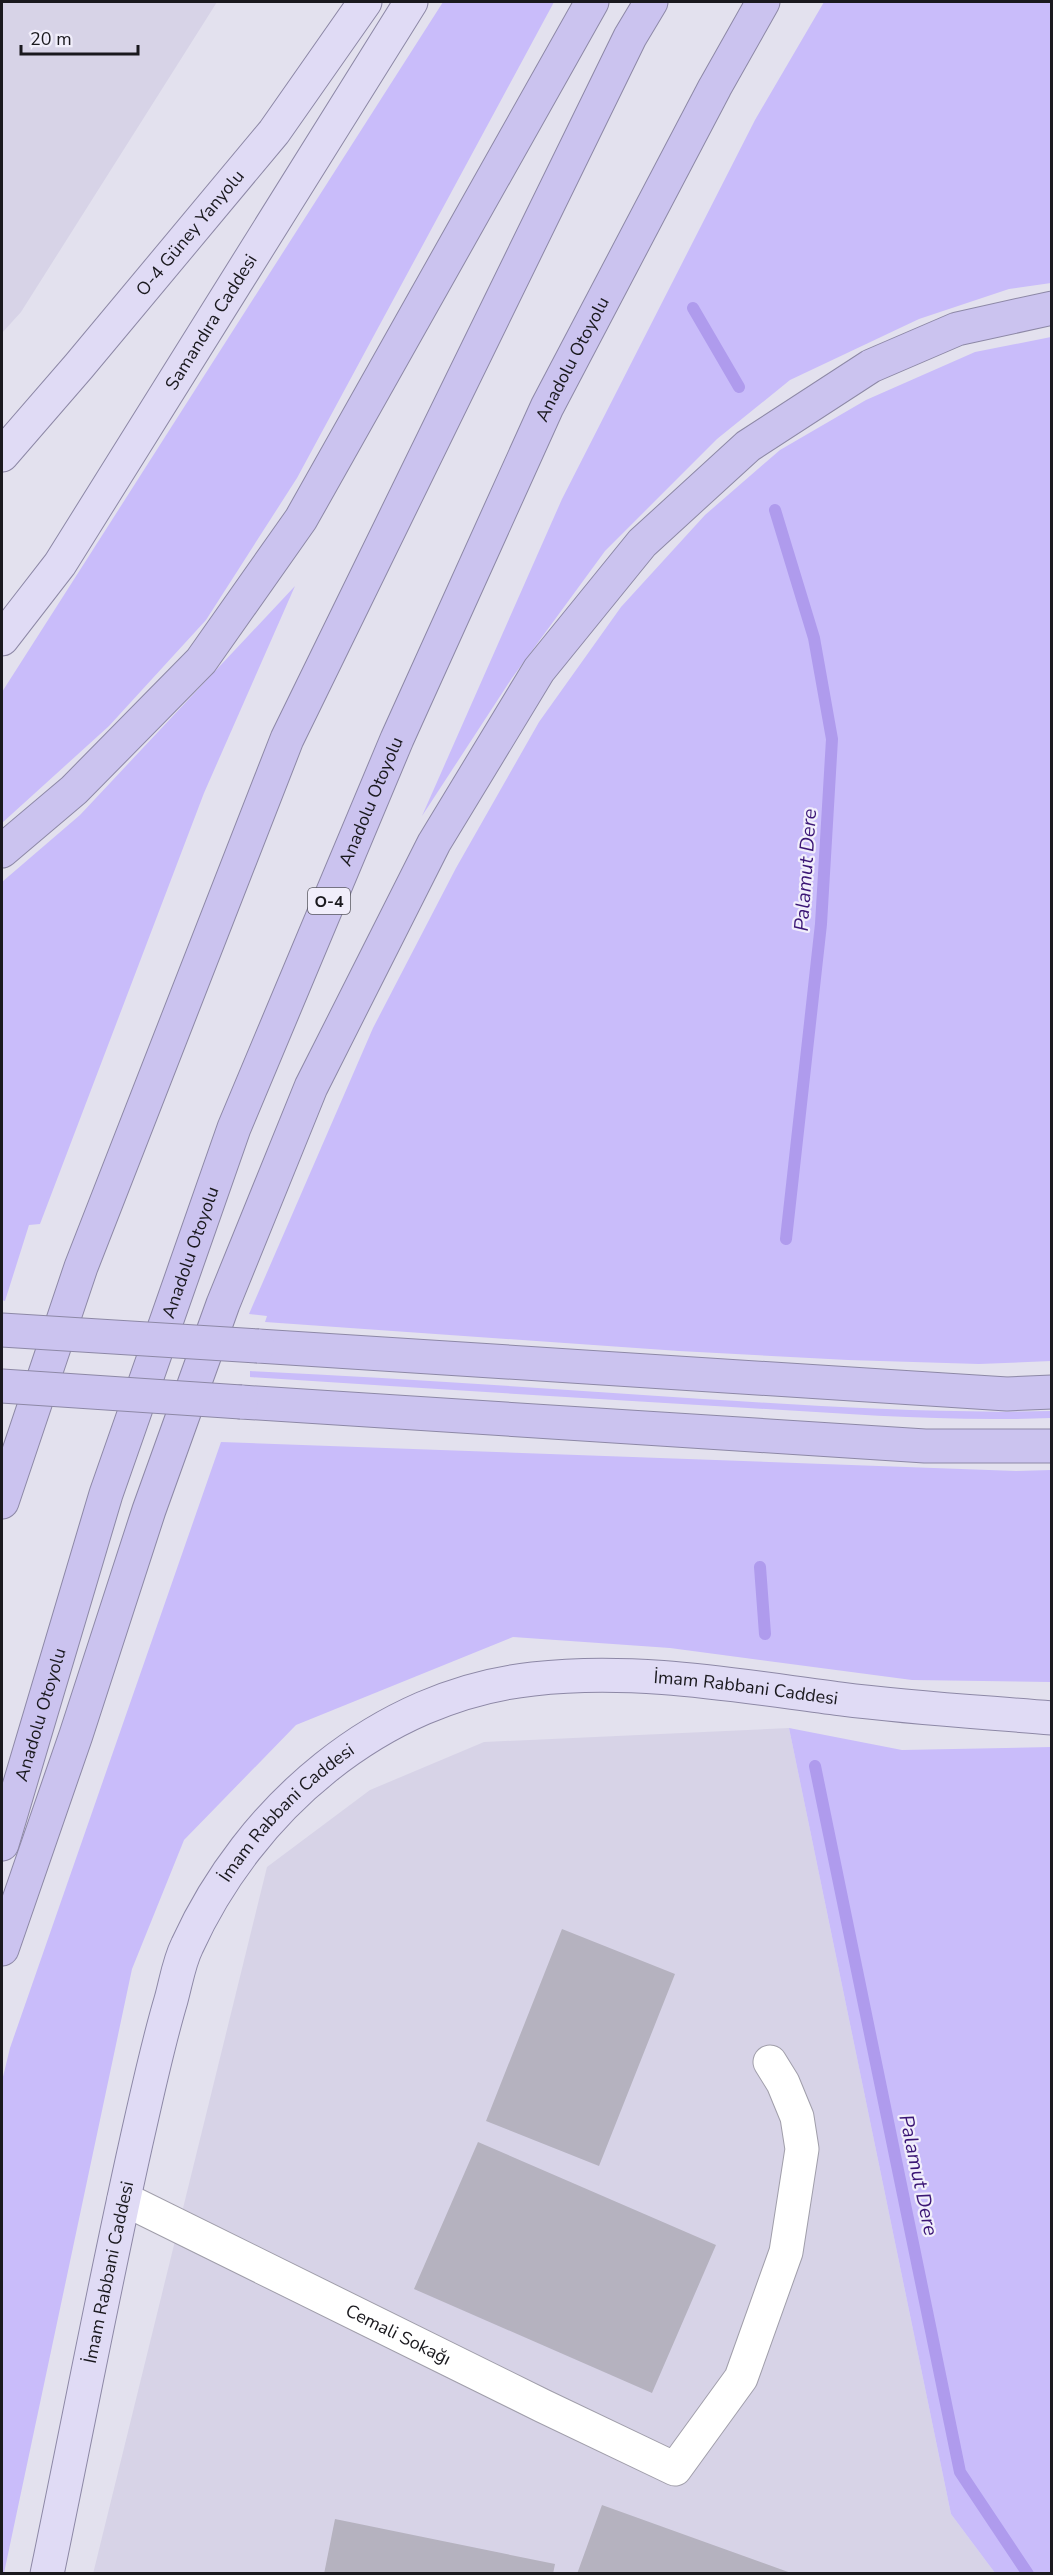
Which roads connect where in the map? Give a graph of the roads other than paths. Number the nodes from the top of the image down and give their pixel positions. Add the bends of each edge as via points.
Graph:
1 (366, 2) edge
2 (411, 2) edge
3 (592, 2) edge
4 (651, 2) edge
5 (764, 2) edge
6 (1052, 308) edge
7 (2, 455) edge
8 (2, 639) edge
9 (2, 852) edge
10 (2, 1330) edge
11 (2, 1386) edge
12 (1052, 1392) edge
13 (1052, 1446) edge
14 (2, 1502) edge
15 (1052, 1718) edge
16 (2, 1844) edge
17 (2, 1949) edge
18 (770, 2062) dead end
19 (124, 2199) junction
20 (47, 2574) edge

1 - 7 main road, O-4 Güney Yanyolu via 274,132
2 - 8 main road, Samandıra Caddesi via 60,564
3 - 9 highway via 301,519 201,661 74,790
4 - 14 highway via 630,37 287,739 81,1267
5 - 16 highway, Anadolu Otoyolu / O-4 via 547,406 397,739 234,1128 106,1494
6 - 17 highway via 957,329 871,366 748,446 642,543 539,670 434,843 311,1087 223,1304 149,1510
10 - 12 highway, bridge via 1007,1394
11 - 13 highway, bridge via 925,1446
15 - 19 main road, İmam Rabbani Caddesi via 869,1702 680,1678 599,1675 530,1679 484,1688 417,1710 354,1746 304,1784 255,1836 217,1892 186,1948 158,2046
18 - 19 lane, Cemali Sokağı via 797,2117 802,2149 786,2252 741,2378 675,2469
19 - 20 main road, İmam Rabbani Caddesi

